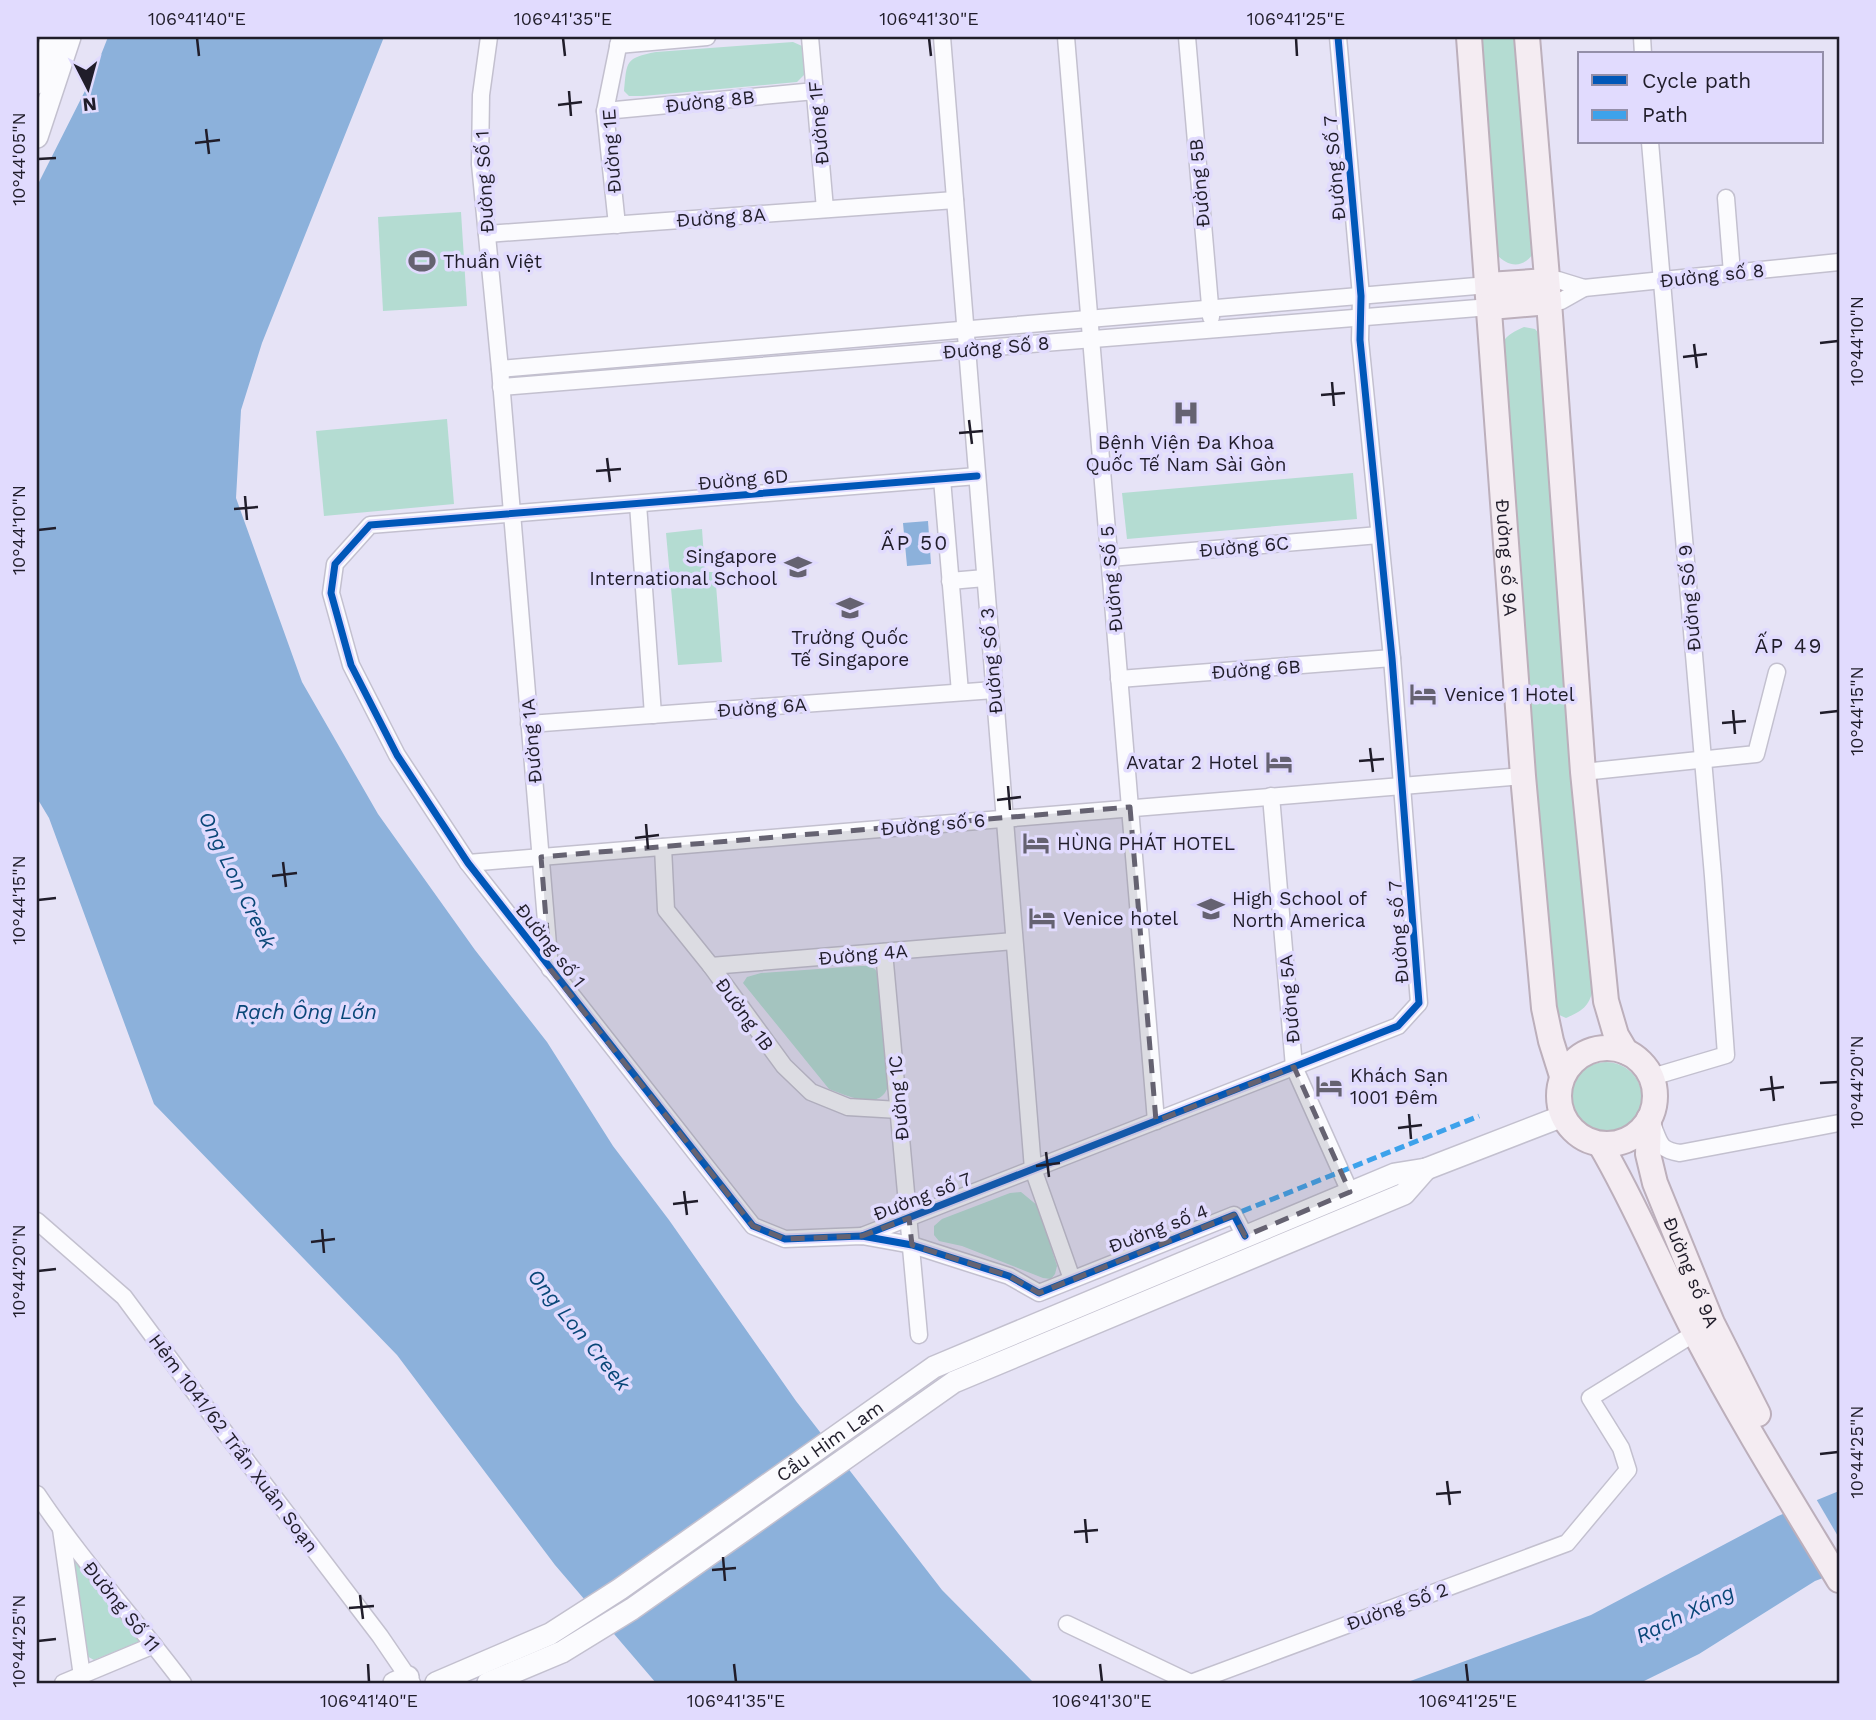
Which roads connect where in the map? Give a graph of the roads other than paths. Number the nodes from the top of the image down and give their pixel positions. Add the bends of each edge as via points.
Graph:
1 (52, 37) edge
2 (70, 37) edge
3 (489, 37) edge
4 (707, 37) edge
5 (810, 37) edge
6 (942, 37) edge
7 (1066, 37) edge
8 (1186, 37) edge
9 (1338, 37) edge
10 (1469, 37) edge
11 (1527, 37) edge
12 (619, 41) edge
13 (37, 83) edge
14 (815, 91) junction
15 (605, 111) junction
16 (37, 137) edge
17 (1650, 144) edge
18 (1726, 198) dead end
19 (955, 200) junction
20 (825, 209) junction
21 (617, 225) junction
22 (487, 234) junction
23 (1839, 262) edge
24 (1732, 273) junction
25 (1661, 280) junction
26 (1548, 292) junction
27 (1361, 296) junction
28 (1489, 296) junction
29 (1210, 309) junction
30 (1361, 317) junction
31 (1090, 319) junction
32 (1212, 329) junction
33 (965, 330) junction
34 (1091, 339) junction
35 (966, 349) junction
36 (500, 369) junction
37 (501, 387) junction
38 (976, 476) junction
39 (942, 479) junction
40 (638, 504) junction
41 (512, 514) junction
42 (1379, 535) junction
43 (1110, 558) junction
44 (985, 578) junction
45 (950, 581) junction
46 (1392, 658) junction
47 (1777, 672) dead end
48 (1119, 679) junction
49 (994, 690) junction
50 (960, 692) junction
51 (653, 715) junction
52 (530, 724) junction
53 (1702, 760) junction
54 (1583, 772) junction
55 (1523, 776) junction
56 (1403, 787) junction
57 (1271, 796) junction
58 (1130, 807) junction
59 (1004, 818) junction
60 (663, 847) junction
61 (541, 857) junction
62 (468, 863) junction
63 (1014, 941) junction
64 (884, 952) junction
65 (711, 966) junction
66 (550, 969) junction
67 (1626, 1052) junction
68 (1294, 1067) junction
69 (1562, 1076) junction
70 (1652, 1077) junction
71 (899, 1110) junction
72 (1563, 1116) junction
73 (1649, 1119) junction
74 (1156, 1121) junction
75 (1839, 1123) edge
76 (1600, 1144) junction
77 (1033, 1169) junction
78 (1426, 1169) junction
79 (1350, 1192) junction
80 (909, 1218) junction
81 (37, 1221) edge
82 (862, 1236) junction
83 (1245, 1236) junction
84 (912, 1245) junction
85 (1072, 1279) junction
86 (1695, 1333) junction
87 (919, 1335) dead end
88 (1753, 1423) junction
89 (37, 1494) edge
90 (61, 1529) junction
91 (1839, 1549) edge
92 (1839, 1580) edge
93 (1067, 1624) dead end
94 (155, 1645) junction
95 (82, 1676) junction
96 (405, 1681) edge
97 (63, 1683) edge
98 (183, 1683) edge
99 (436, 1683) edge
100 (488, 1683) edge

1 - 13 main road
2 - 16 main road
3 - 22 street, Đường Số 1 via 481,95 480,164
4 - 12 street
5 - 14 street, Đường 1F
6 - 19 street, Đường Số 3
7 - 31 street, Đường Số 5
8 - 29 street, Đường 5B
9 - 27 street, Đường Số 7
10 - 28 main road, Đường số 9A
11 - 26 main road
12 - 15 street, Đường 1E
14 - 15 street, Đường 8B
14 - 20 street, Đường 1F
15 - 21 street, Đường 1E
17 - 25 street, Đường Số 9
18 - 24 street
19 - 20 street, Đường 8A
19 - 33 street, Đường Số 3
20 - 21 street, Đường 8A
21 - 22 street, Đường 8A
22 - 36 street, Đường Số 1
23 - 24 street, Đường số 8
24 - 25 street, Đường số 8
25 - 26 street, Đường số 8 via 1584,288 1560,301
25 - 53 street, Đường Số 9
26 - 28 main road
26 - 54 main road
27 - 28 street, Đường Số 8
27 - 29 street, Đường Số 8
27 - 30 street, Đường số 7
28 - 30 street, Đường Số 8
28 - 55 main road, Đường số 9A
29 - 31 street, Đường Số 8
29 - 32 street, Đường 5B
30 - 32 street, Đường Số 8
30 - 42 street, Đường số 7
31 - 33 street, Đường Số 8
31 - 34 street, Đường Số 5
32 - 34 street, Đường Số 8
33 - 35 street, Đường Số 3
33 - 36 street, Đường Số 8
34 - 35 street, Đường Số 8
34 - 43 street, Đường Số 5
35 - 37 street, Đường Số 8
35 - 38 street, Đường Số 3
36 - 37 street, Đường Số 1
37 - 41 street
38 - 39 street, Đường 6D
38 - 44 street, Đường Số 3
39 - 40 street, Đường 6D
39 - 45 street
40 - 41 street, Đường 6D
40 - 51 street
41 - 52 street, Đường 1A
41 - 62 street, Đường số 1 via 370,525 335,564 331,593 351,665 397,755
42 - 43 street, Đường 6C
42 - 46 street, Đường số 7
43 - 48 street, Đường Số 5
44 - 45 street
44 - 49 street, Đường Số 3
45 - 50 street
46 - 48 street, Đường 6B
46 - 56 street, Đường số 7
47 - 53 street via 1756,754
48 - 58 street, Đường Số 5
49 - 50 street, Đường 6A
49 - 59 street, Đường Số 3
50 - 51 street, Đường 6A
51 - 52 street, Đường 6A
52 - 61 street, Đường 1A
53 - 54 street
53 - 70 street, Đường Số 9 via 1726,1055
54 - 67 main road via 1606,1001
55 - 56 street, Đường số 6
55 - 69 main road, Đường số 9A via 1544,1009
56 - 57 street, Đường số 6
56 - 68 street, Đường số 7 via 1419,1003 1398,1027
57 - 58 street, Đường số 6
57 - 68 street, Đường 5A
58 - 59 street, Đường số 6
58 - 74 street, Đường Số 5
59 - 60 street, Đường số 6
59 - 63 street, Đường Số 3
60 - 61 street, Đường số 6
60 - 65 street, Đường 1B via 666,910
61 - 62 street, Đường số 6
61 - 66 street, Đường 1A
62 - 66 street, Đường số 1
63 - 64 street, Đường 4A
63 - 77 street, Đường Số 3
64 - 65 street, Đường 4A
64 - 71 street, Đường 1C
65 - 71 street, Đường 1B via 784,1066 810,1092 848,1107
66 - 82 street, Đường số 1 via 753,1226 785,1239
67 - 69 main road via 1611,1048 1582,1054
67 - 70 main road
68 - 74 street, Đường số 7
68 - 79 street, Đường 5A
69 - 72 main road via 1558,1101
70 - 73 main road via 1655,1098
71 - 80 street, Đường 1C
72 - 76 main road via 1585,1140
72 - 78 main road
73 - 75 street via 1660,1144 1668,1152 1680,1153
73 - 76 main road via 1628,1139
73 - 88 main road, Đường số 9A via 1648,1154 1655,1183
74 - 77 street, Đường số 7
76 - 86 main road, Đường số 9A
77 - 80 street, Đường số 7
77 - 85 street, Đường Số 3
78 - 79 main road via 1395,1174
78 - 100 main road, Cầu Him Lam via 1404,1194 954,1382 632,1609 562,1652
79 - 83 main road
80 - 82 street, Đường số 7
80 - 84 street, Đường 1C
81 - 96 street, Hẻm 1041/62 Trần Xuân Soạn via 124,1297 380,1636
82 - 84 street, Đường số 1
83 - 85 street, Đường số 4 via 1234,1215
83 - 99 main road, Cầu Him Lam via 934,1367 550,1634
84 - 85 street, Đường số 1 via 1009,1276 1039,1293
84 - 87 street, Đường 1C
86 - 88 main road, Đường số 9A
86 - 93 street, Đường Số 2 via 1590,1398 1621,1448 1628,1470 1567,1543 1191,1683
88 - 91 main road
88 - 92 main road
89 - 90 street, Đường Số 11
90 - 94 street, Đường Số 11
90 - 95 street, Đường Số 11
94 - 95 street
94 - 98 street, Đường Số 11
95 - 97 street

